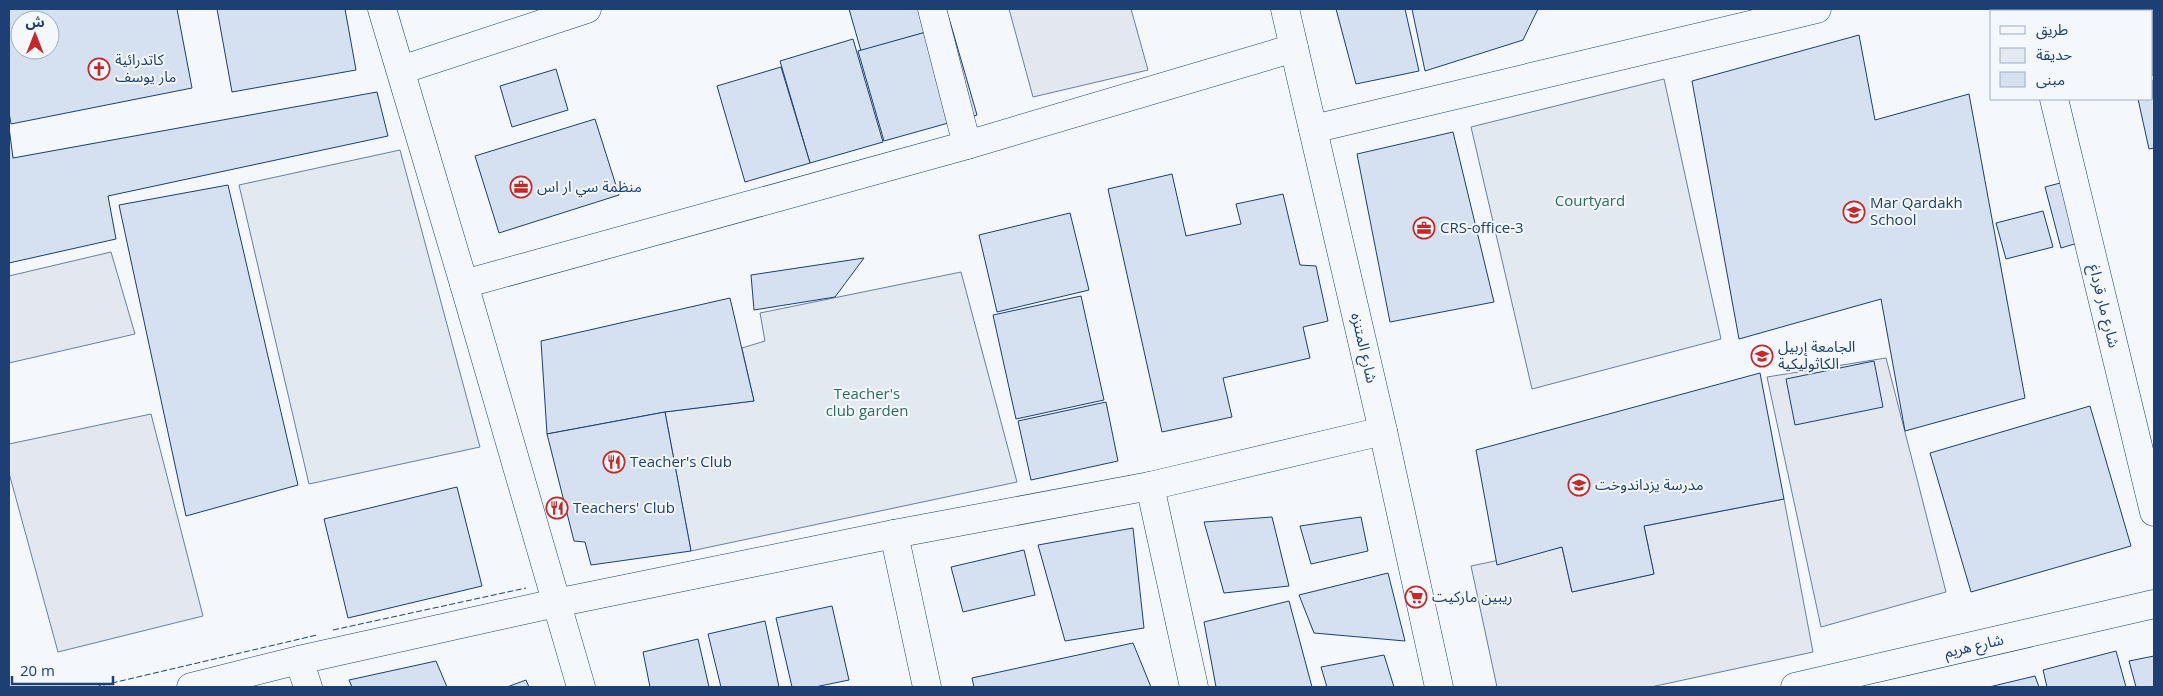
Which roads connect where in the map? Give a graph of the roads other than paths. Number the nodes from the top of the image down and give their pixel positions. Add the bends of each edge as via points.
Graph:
1 (382, 9) edge
2 (587, 9) edge
3 (932, 9) edge
4 (1285, 9) edge
5 (1817, 9) edge
6 (1294, 48) junction
7 (401, 70) junction
8 (2054, 100) edge
9 (1313, 129) junction
10 (966, 144) junction
11 (464, 284) junction
12 (1383, 431) junction
13 (1150, 486) junction
14 (2154, 512) edge
15 (894, 534) junction
16 (556, 603) junction
17 (2154, 604) edge
18 (299, 660) junction
19 (191, 687) edge
20 (308, 687) edge
21 (580, 687) edge
22 (927, 687) edge
23 (1194, 687) edge
24 (1439, 687) edge
25 (1794, 687) edge

1 - 7 street
2 - 7 street
3 - 10 street
4 - 6 street, شارع المتنزه
5 - 9 street
6 - 9 street, شارع المتنزه
6 - 10 street
7 - 11 street
8 - 14 street, شارع مار قرداغ
9 - 12 street, شارع المتنزه
10 - 11 street
11 - 16 street
12 - 13 street
12 - 24 street, شارع المتنزه
13 - 15 street
13 - 23 street
15 - 16 street
15 - 22 street
16 - 18 street
16 - 21 street
17 - 25 street, شارع هريم
18 - 19 street
18 - 20 street

